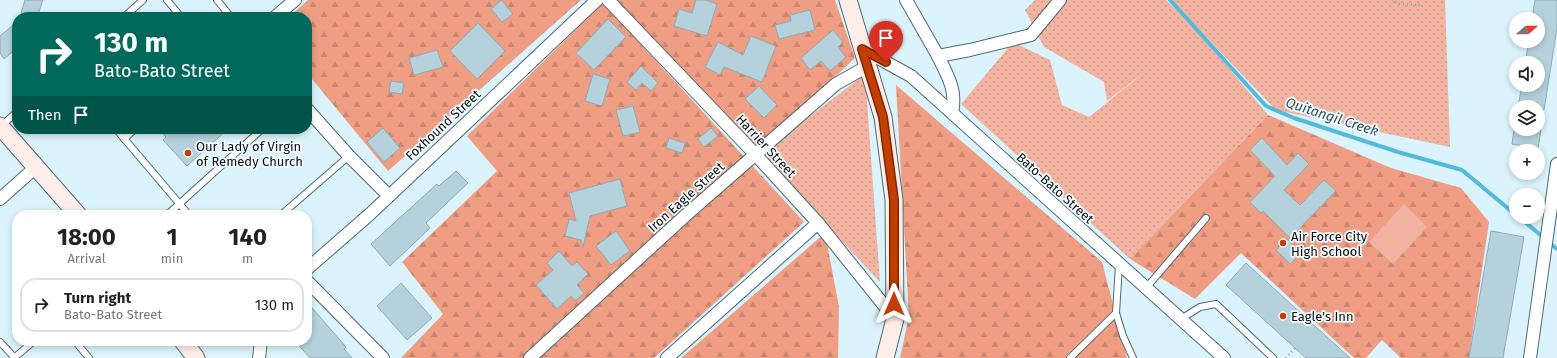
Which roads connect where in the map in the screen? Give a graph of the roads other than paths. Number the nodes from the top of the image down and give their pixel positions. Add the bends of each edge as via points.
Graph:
1 (143, 0) edge
2 (167, 0) edge
3 (217, 0) edge
4 (296, 0) edge
5 (597, 0) edge
6 (608, 0) edge
7 (848, 0) edge
8 (906, 0) edge
9 (1060, 0) edge
10 (130, 12) edge
11 (177, 12) edge
12 (227, 12) edge
13 (281, 12) edge
14 (862, 49) junction
15 (938, 56) junction
16 (868, 66) junction
17 (952, 113) junction
18 (312, 115) edge
19 (12, 116) edge
20 (0, 126) edge
21 (120, 134) edge
22 (130, 134) edge
23 (256, 134) edge
24 (124, 139) junction
25 (755, 154) junction
26 (349, 156) junction
27 (36, 167) junction
28 (1556, 168) edge
29 (388, 195) junction
30 (0, 199) edge
31 (179, 203) junction
32 (74, 210) edge
33 (172, 210) edge
34 (185, 210) edge
35 (287, 210) edge
36 (1206, 218) dead end
37 (818, 224) junction
38 (312, 264) edge
39 (1119, 265) junction
40 (312, 286) edge
41 (1146, 288) junction
42 (1116, 313) junction
43 (895, 318) junction
44 (1181, 319) junction
45 (0, 342) edge
46 (28, 346) edge
47 (79, 346) edge
48 (187, 346) edge
49 (261, 346) edge
50 (14, 358) edge
51 (89, 358) edge
52 (196, 358) edge
53 (259, 358) edge
54 (383, 358) edge
55 (530, 358) edge
56 (667, 358) edge
57 (885, 358) edge
58 (1070, 358) edge
59 (1133, 358) edge
60 (1224, 358) edge
61 (1273, 358) edge
62 (1530, 358) edge

1 - 10 lane
2 - 11 lane
3 - 12 lane
4 - 13 street
5 - 29 street, Foxhound Street
6 - 25 street, Harrier Street
7 - 14 street
8 - 15 street
9 - 15 street via 1031,35
14 - 16 street
14 - 17 street, Bato-Bato Street via 911,76
15 - 17 street via 948,76 955,100
16 - 25 street, Iron Eagle Street via 836,84
16 - 43 street via 883,117 894,200
17 - 39 street, Bato-Bato Street
18 - 26 street
19 - 20 lane
20 - 27 street
21 - 24 lane
22 - 24 lane
23 - 31 lane
24 - 31 lane
25 - 37 street, Harrier Street
25 - 55 street, Iron Eagle Street
26 - 29 street
26 - 35 lane
27 - 30 street
27 - 32 street
28 - 62 street
29 - 38 street, Foxhound Street
31 - 33 lane
31 - 34 lane
36 - 41 lane
37 - 43 street, Harrier Street
37 - 56 street
39 - 41 street, Bato-Bato Street
39 - 42 lane
40 - 54 street
41 - 44 street, Bato-Bato Street
42 - 58 lane
42 - 59 lane via 1122,336
43 - 57 street
44 - 60 street, Bato-Bato Street
44 - 61 lane via 1200,307 1216,304
45 - 50 lane
46 - 50 lane
47 - 51 lane
48 - 52 street
49 - 53 street

